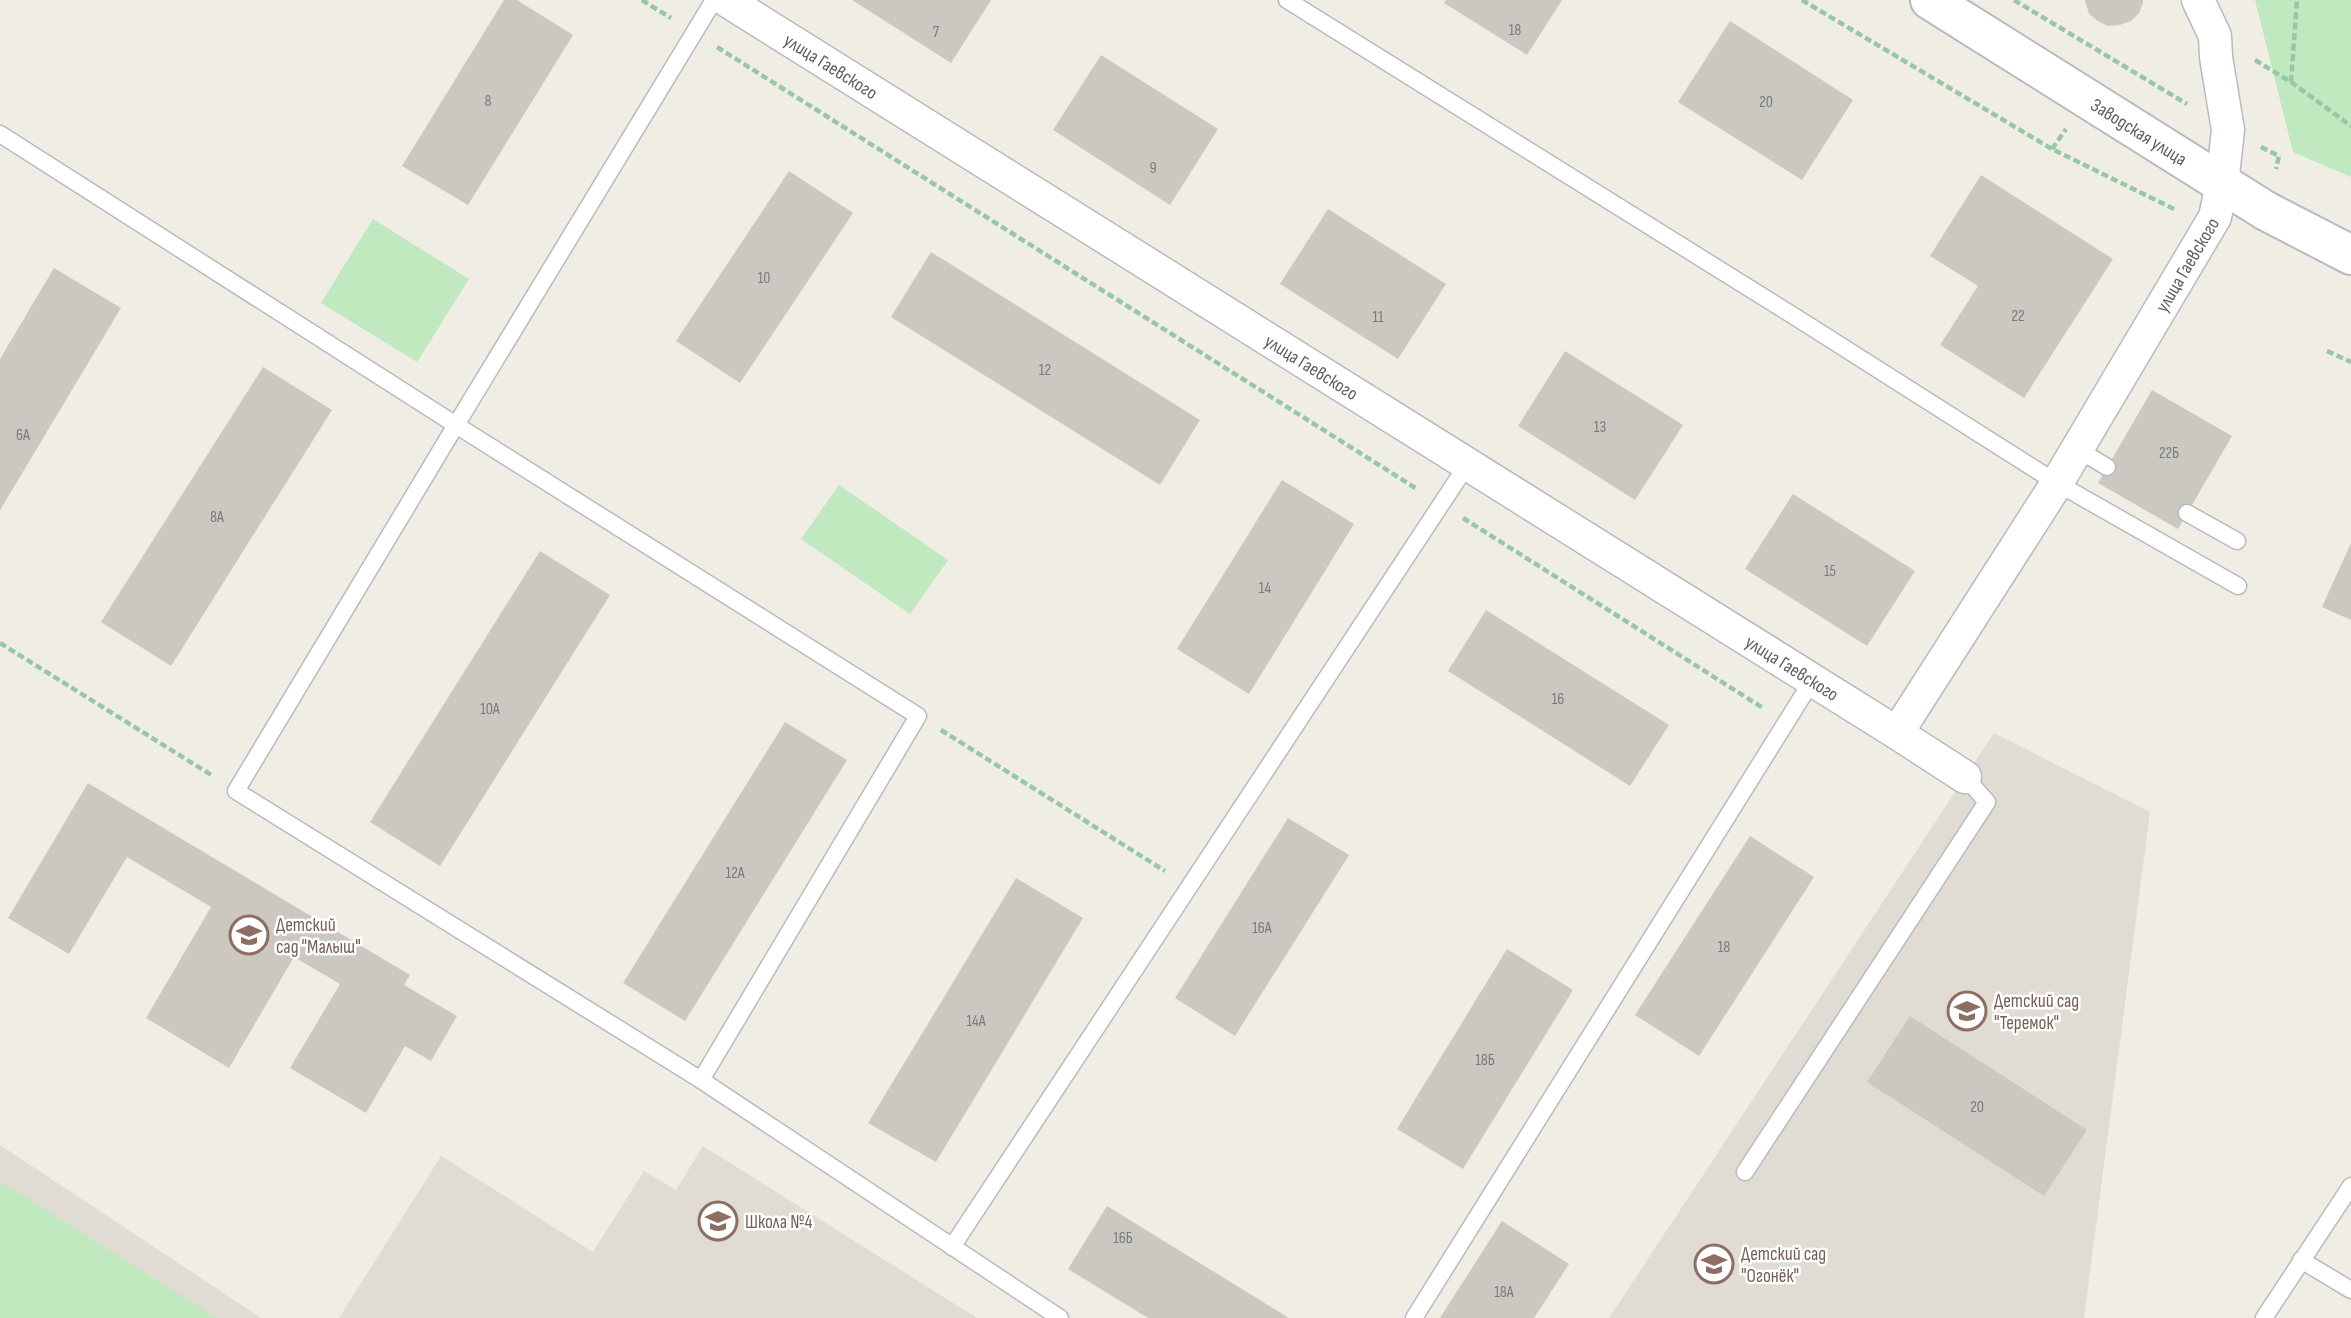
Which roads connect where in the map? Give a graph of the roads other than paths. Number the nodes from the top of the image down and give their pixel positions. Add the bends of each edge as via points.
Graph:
1 (715, 0) edge
2 (726, 0) edge
3 (1287, 0) edge
4 (1930, 0) edge
5 (2198, 0) edge
6 (0, 134) edge
7 (2222, 184) junction
8 (2351, 255) edge
9 (456, 425) junction
10 (2077, 449) junction
11 (1467, 465) junction
12 (2107, 467) dead end
13 (2057, 483) junction
14 (2187, 513) dead end
15 (2237, 541) dead end
16 (2238, 586) dead end
17 (1812, 681) junction
18 (1897, 733) junction
19 (1965, 778) joint
20 (701, 1080) junction
21 (1745, 1172) dead end
22 (2351, 1186) edge
23 (952, 1247) junction
24 (2301, 1260) junction
25 (2351, 1290) edge
26 (1060, 1318) edge
27 (1414, 1318) edge
28 (2264, 1318) edge

1 - 9 lane
2 - 11 street, улица Гаевского
3 - 13 lane
4 - 7 street, Заводская улица
5 - 7 street, улица Гаевского via 2215,36 2228,130
6 - 9 lane
7 - 8 street, Заводская улица
7 - 10 street, улица Гаевского via 2215,218
9 - 20 lane via 918,716
9 - 20 lane via 236,791
10 - 12 lane
10 - 13 street, улица Гаевского
11 - 17 street, улица Гаевского
11 - 23 lane
13 - 16 lane
13 - 18 street, улица Гаевского
14 - 15 lane
17 - 18 street, улица Гаевского
17 - 27 lane
18 - 19 street, улица Гаевского
19 - 21 lane, улица Гаевского via 1987,802
20 - 23 lane
22 - 24 lane
23 - 26 lane
24 - 25 lane
24 - 28 lane

